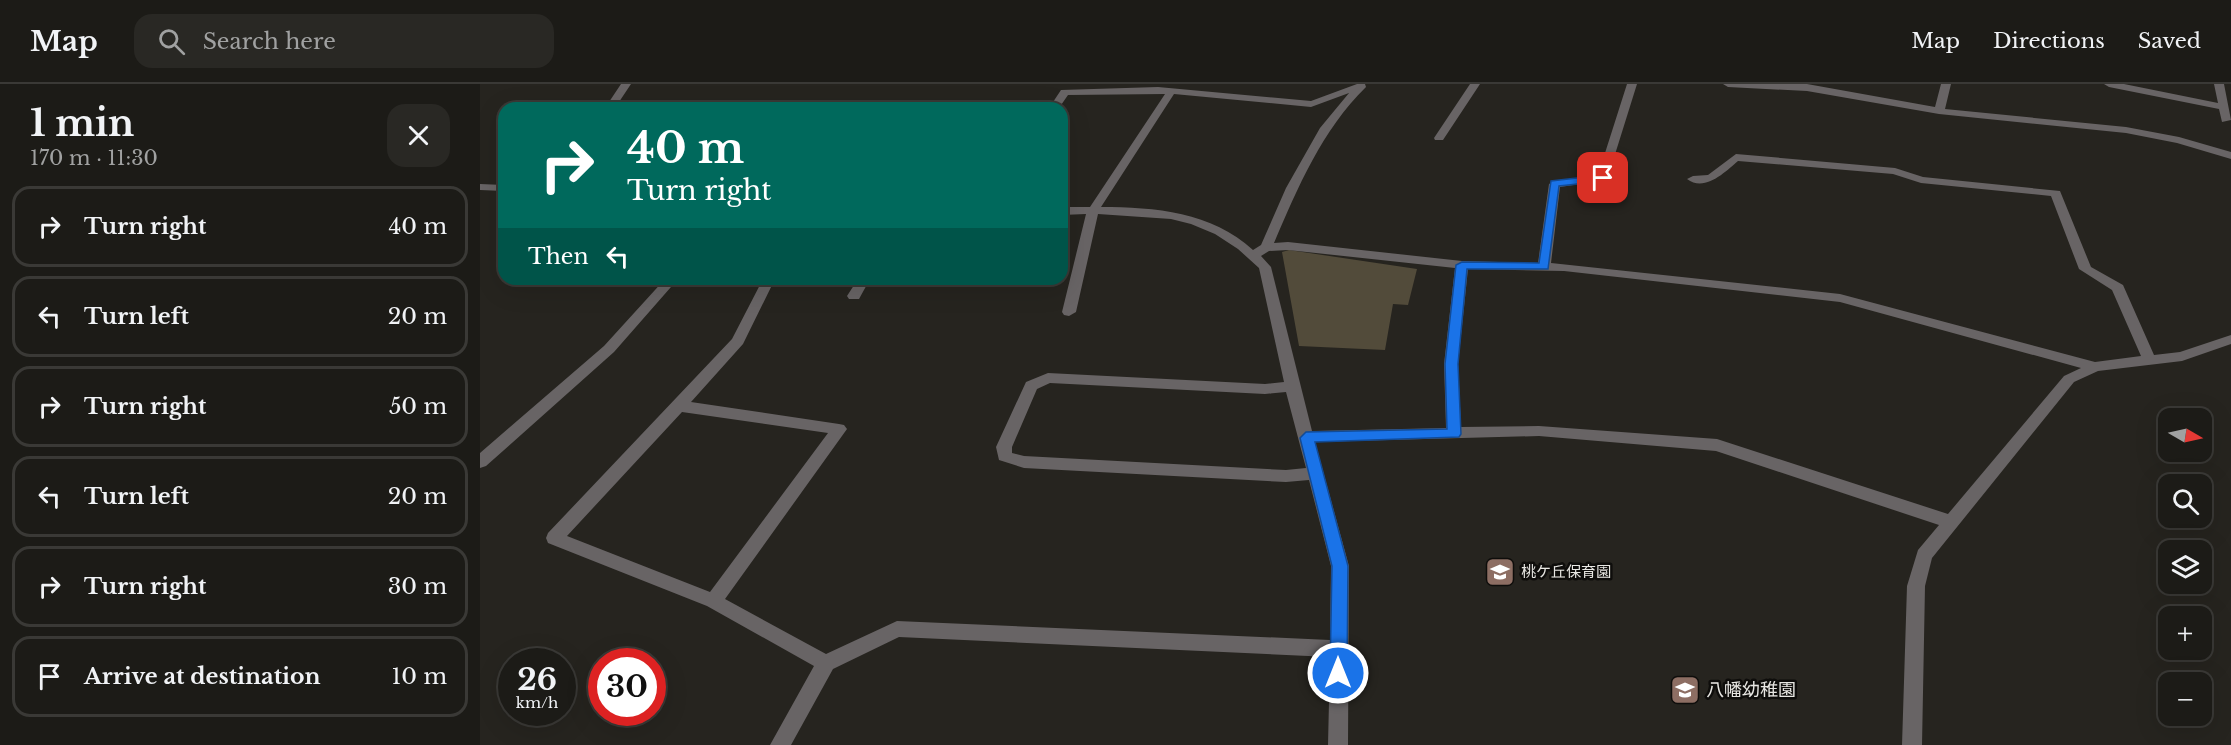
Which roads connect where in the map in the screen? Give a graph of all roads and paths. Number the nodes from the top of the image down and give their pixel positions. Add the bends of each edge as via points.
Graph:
1 (626, 84) edge
2 (1475, 84) edge
3 (1632, 84) edge
4 (1728, 84) edge
5 (1798, 84) edge
6 (1946, 84) edge
7 (2109, 84) edge
8 (2219, 84) edge
9 (1362, 85) edge
10 (1097, 88) edge
11 (1812, 89) junction
12 (1171, 92) junction
13 (614, 102) edge
14 (1058, 102) edge
15 (2223, 107) junction
16 (1939, 111) junction
17 (2226, 120) dead end
18 (1439, 138) dead end
19 (2231, 156) edge
20 (1693, 179) dead end
21 (480, 187) edge
22 (498, 188) edge
23 (1068, 211) edge
24 (1093, 211) junction
25 (1260, 251) junction
26 (1462, 265) junction
27 (1544, 267) junction
28 (667, 285) edge
29 (766, 285) edge
30 (860, 285) edge
31 (854, 296) dead end
32 (1069, 312) dead end
33 (2231, 339) edge
34 (2150, 361) junction
35 (2095, 367) junction
36 (1292, 386) junction
37 (679, 405) junction
38 (1454, 434) junction
39 (1306, 438) junction
40 (480, 462) edge
41 (1315, 473) junction
42 (1951, 522) junction
43 (713, 601) junction
44 (1338, 649) junction
45 (825, 663) junction
46 (780, 745) edge
47 (1338, 745) edge
48 (1912, 745) edge

1 - 13 street
2 - 18 street
3 - 27 street via 1603,178 1555,184
4 - 11 street
5 - 11 street
6 - 16 street
7 - 15 street
8 - 15 street
9 - 12 street via 1311,104
9 - 25 street via 1325,128
10 - 12 street
10 - 14 street via 1065,92
11 - 16 street
12 - 24 street
15 - 17 street
16 - 19 street via 2126,130 2179,140
20 - 34 street via 1711,178 1736,158 1895,171 1921,180 2056,194 2085,268 2118,288
21 - 22 street
23 - 24 street
24 - 25 street via 1175,214 1200,220
24 - 32 street
25 - 26 street via 1288,246
25 - 36 street
26 - 27 street
26 - 38 street via 1451,364
27 - 35 street via 1840,298
28 - 40 street via 609,348
29 - 37 street via 738,341
30 - 31 street
33 - 34 street via 2182,356
34 - 35 street
35 - 42 street via 2069,379
36 - 39 street
36 - 41 street via 1265,389 1048,378 1031,386 1004,447 1005,456 1024,462 1286,476
37 - 43 street via 554,538
37 - 43 street via 839,429
38 - 39 street
38 - 42 street via 1539,431 1717,445
39 - 41 street
41 - 44 street via 1340,566
42 - 48 street via 1924,555 1916,586
43 - 45 street
44 - 45 street via 897,629
44 - 47 street
45 - 46 street

